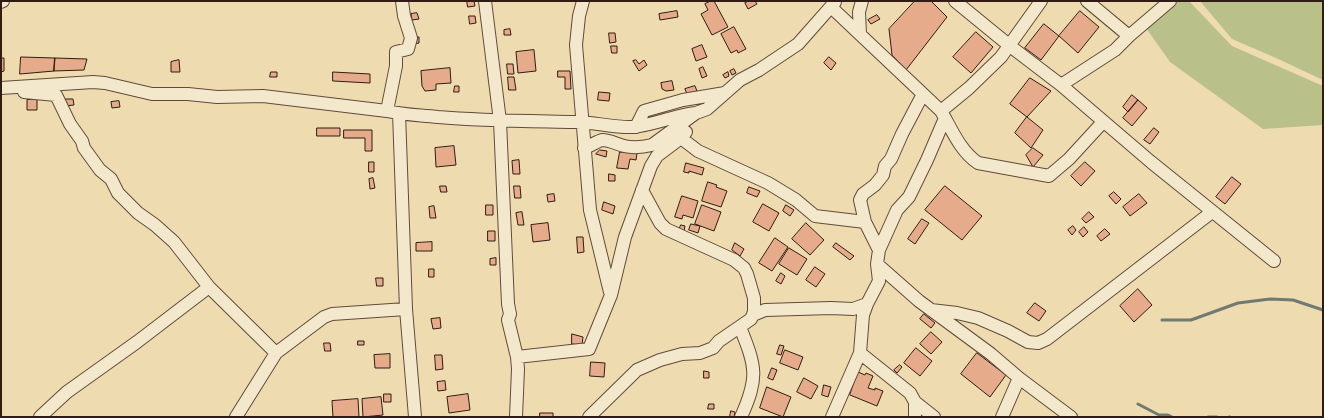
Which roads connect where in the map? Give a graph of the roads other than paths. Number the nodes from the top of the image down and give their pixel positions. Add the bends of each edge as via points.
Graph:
1 (402, 1) edge
2 (485, 1) edge
3 (583, 1) edge
4 (862, 1) edge
5 (955, 1) edge
6 (1041, 1) edge
7 (1086, 1) edge
8 (1170, 1) edge
9 (833, 4) edge
10 (860, 34) junction
11 (1129, 36) junction
12 (1010, 46) junction
13 (1061, 84) junction
14 (1, 89) edge
15 (725, 93) junction
16 (923, 94) junction
17 (387, 111) junction
18 (696, 113) junction
19 (399, 114) junction
20 (943, 114) junction
21 (500, 121) junction
22 (582, 122) junction
23 (1103, 122) junction
24 (636, 126) junction
25 (681, 138) junction
26 (584, 148) junction
27 (642, 190) junction
28 (1212, 212) junction
29 (865, 222) junction
30 (879, 250) junction
31 (1274, 261) dead end
32 (877, 264) junction
33 (209, 287) junction
34 (611, 295) junction
35 (867, 304) junction
36 (406, 309) junction
37 (931, 310) junction
38 (753, 315) junction
39 (740, 327) junction
40 (276, 353) junction
41 (860, 353) junction
42 (517, 357) junction
43 (1019, 378) junction
44 (915, 402) junction
45 (40, 417) edge
46 (236, 417) edge
47 (415, 417) edge
48 (516, 417) edge
49 (589, 417) edge
50 (742, 417) edge
51 (832, 417) edge
52 (915, 417) edge
53 (934, 417) edge
54 (1002, 417) edge
55 (1071, 417) edge

1 - 17 street via 411,38 408,49 396,52 396,66
2 - 21 street
3 - 22 street via 576,45
4 - 10 street via 859,12
5 - 12 street
6 - 12 street
7 - 11 street
8 - 11 street
9 - 10 street
9 - 15 street via 798,44 760,70 740,80
10 - 16 street
11 - 13 street via 1115,50
12 - 13 street
12 - 20 street
13 - 23 street
14 - 17 street via 93,82 152,94 263,96
14 - 33 street via 56,95 84,148 111,180 118,193 174,242
15 - 18 street via 707,109
15 - 24 street via 683,100 644,111
16 - 20 street
16 - 29 street via 891,159 885,166 884,175 860,200
17 - 19 street
18 - 24 street
18 - 25 street via 693,122
18 - 26 street via 646,147 624,146 600,140
19 - 21 street
19 - 36 street
20 - 23 street via 966,151 978,163 1047,176 1069,159
20 - 30 street via 924,167 909,196 897,210
21 - 22 street
21 - 42 street via 510,314 508,320
22 - 24 street
22 - 26 street
23 - 28 street
25 - 27 street via 657,156
25 - 29 street via 698,151 768,183 796,200 815,216
26 - 34 street via 590,210
27 - 34 street via 625,237
27 - 38 street via 666,229 734,260 744,268 752,290
28 - 31 street
28 - 37 street via 1047,339 1028,342 978,318
29 - 30 street
30 - 32 street
32 - 35 street via 879,281
32 - 37 street
33 - 40 street
33 - 45 street via 67,392
34 - 42 street via 589,349
35 - 38 street via 853,309 765,310
35 - 41 street via 863,315
36 - 40 street via 332,314 324,317
36 - 47 street
37 - 43 street
38 - 39 street
39 - 49 street via 713,348 700,354 682,354 637,370
39 - 50 street via 752,358 754,380 751,396
40 - 46 street
41 - 44 street via 910,394
41 - 51 street
42 - 48 street
43 - 54 street
43 - 55 street
44 - 52 street
44 - 53 street

